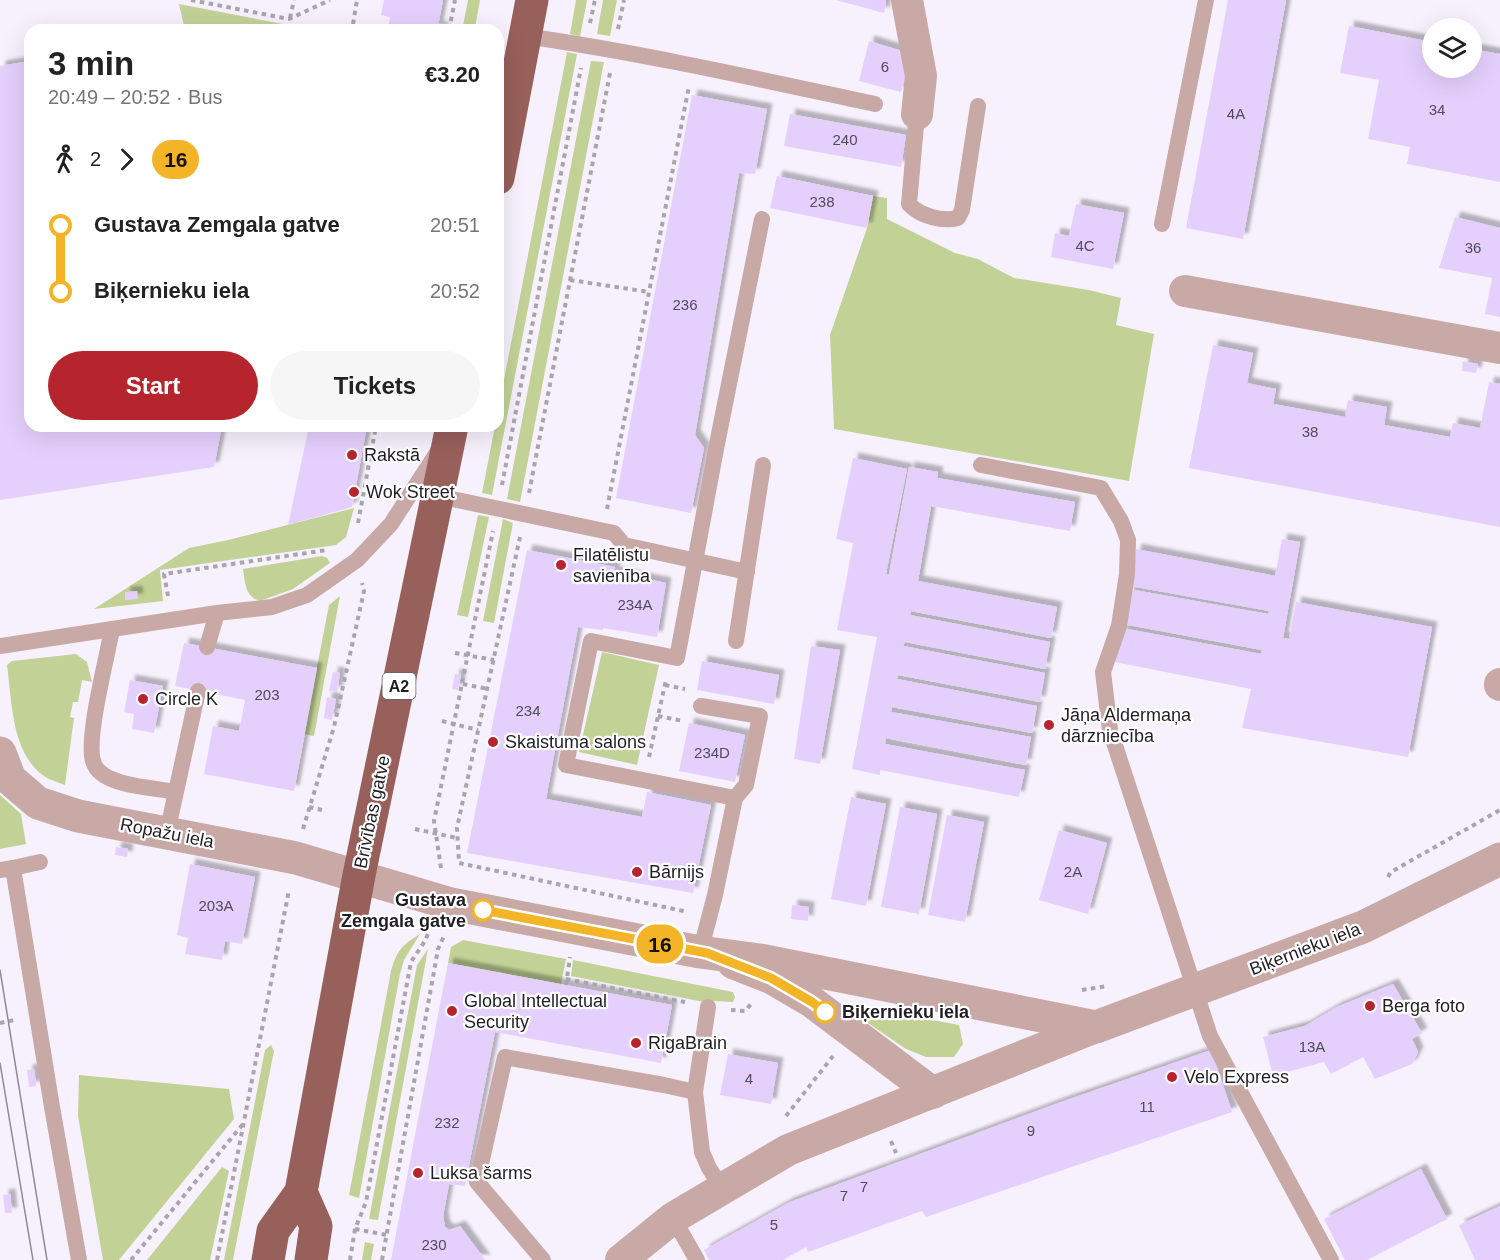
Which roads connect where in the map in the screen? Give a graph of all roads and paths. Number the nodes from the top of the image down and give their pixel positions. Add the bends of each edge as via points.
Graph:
1 (191, 0) edge
2 (294, 0) edge
3 (330, 0) edge
4 (357, 0) edge
5 (455, 0) edge
6 (532, 0) edge
7 (595, 0) edge
8 (624, 0) edge
9 (907, 0) edge
10 (1206, 0) edge
11 (289, 19) junction
12 (353, 24) dead end
13 (450, 24) edge
14 (525, 36) junction
15 (617, 38) dead end
16 (586, 45) junction
17 (612, 63) dead end
18 (693, 65) junction
19 (874, 104) dead end
20 (978, 106) dead end
21 (917, 114) joint
22 (504, 146) edge
23 (762, 219) dead end
24 (1162, 224) dead end
25 (570, 280) junction
26 (1185, 291) dead end
27 (649, 292) junction
28 (1500, 348) edge
29 (375, 432) edge
30 (449, 432) edge
31 (450, 432) edge
32 (763, 465) dead end
33 (981, 465) dead end
34 (438, 496) junction
35 (528, 501) dead end
36 (497, 508) junction
37 (600, 530) junction
38 (520, 537) dead end
39 (355, 539) junction
40 (357, 560) junction
41 (695, 561) junction
42 (747, 572) junction
43 (167, 602) dead end
44 (217, 613) junction
45 (112, 629) junction
46 (736, 641) dead end
47 (0, 646) edge
48 (207, 647) dead end
49 (455, 653) dead end
50 (469, 656) junction
51 (677, 658) junction
52 (494, 660) junction
53 (463, 684) junction
54 (665, 685) junction
55 (488, 689) junction
56 (690, 690) dead end
57 (198, 691) dead end
58 (701, 706) dead end
59 (658, 716) junction
60 (442, 721) dead end
61 (683, 721) dead end
62 (454, 725) junction
63 (478, 730) junction
64 (0, 753) edge
65 (643, 781) junction
66 (175, 792) junction
67 (735, 798) junction
68 (309, 807) junction
69 (322, 810) dead end
70 (1500, 810) edge
71 (415, 829) dead end
72 (167, 833) junction
73 (436, 834) junction
74 (302, 836) dead end
75 (457, 838) junction
76 (1500, 859) edge
77 (40, 862) dead end
78 (7, 869) edge
79 (441, 872) dead end
80 (359, 875) junction
81 (291, 879) dead end
82 (1387, 880) dead end
83 (709, 917) junction
84 (428, 935) dead end
85 (455, 935) dead end
86 (704, 952) junction
87 (559, 954) dead end
88 (570, 957) junction
89 (582, 959) dead end
90 (566, 979) junction
91 (1118, 984) dead end
92 (566, 985) dead end
93 (1075, 991) dead end
94 (1194, 991) junction
95 (747, 995) dead end
96 (708, 1007) junction
97 (1096, 1027) junction
98 (837, 1050) dead end
99 (694, 1092) junction
100 (933, 1093) junction
101 (782, 1121) dead end
102 (244, 1123) junction
103 (722, 1188) junction
104 (301, 1192) junction
105 (673, 1218) junction
106 (355, 1229) junction
107 (387, 1235) junction
108 (79, 1260) edge
109 (131, 1260) edge
110 (217, 1260) edge
111 (268, 1260) edge
112 (311, 1260) edge
113 (351, 1260) edge
114 (382, 1260) edge
115 (543, 1260) edge
116 (621, 1260) edge
117 (697, 1260) edge
118 (1331, 1260) edge

1 - 11 path
2 - 11 path
3 - 11 path
4 - 12 path
5 - 13 path
6 - 14 highway
7 - 16 path
8 - 15 path
9 - 21 street via 921,76
10 - 24 lane
14 - 16 lane
14 - 22 highway
16 - 18 lane
16 - 36 path
17 - 25 path
18 - 19 lane
18 - 27 path
20 - 21 lane via 962,210 958,218 951,220 926,215 909,204
23 - 41 lane
25 - 27 path
25 - 35 path
26 - 28 street
27 - 37 path
29 - 39 path
30 - 40 lane, Brīvības gatve via 391,524
31 - 34 highway, Brīvības gatve / A2
32 - 42 lane
33 - 94 lane via 1101,488 1121,520 1128,540 1127,574 1119,626 1103,672 1110,730
34 - 36 lane
34 - 80 highway, Brīvības gatve / A2
36 - 37 lane
36 - 50 path
37 - 41 lane via 614,533 624,545
38 - 52 path
39 - 40 path
39 - 43 path via 339,549 164,574
40 - 44 lane, Brīvības gatve via 307,595 272,607
40 - 68 path via 363,591 334,727
41 - 42 lane
41 - 51 lane
42 - 46 lane
44 - 45 lane, Brīvības gatve
44 - 48 lane
45 - 47 lane, Brīvības gatve
45 - 66 lane via 94,724 93,762 100,773 115,781
49 - 50 path
50 - 52 path
50 - 53 path
51 - 54 path via 669,668
51 - 65 lane via 591,641 566,765
52 - 55 path
53 - 55 path
53 - 62 path
54 - 56 path
54 - 59 path
55 - 63 path
57 - 66 lane
58 - 67 lane via 760,716 746,785
59 - 61 path
59 - 65 path
60 - 62 path
62 - 63 path
62 - 73 path via 434,821
63 - 75 path
64 - 72 street, Ropažu iela via 10,779 38,803 78,816
65 - 67 lane
66 - 72 lane
67 - 83 lane
68 - 69 path
68 - 74 path
70 - 82 path via 1391,872
71 - 73 path
72 - 80 street, Ropažu iela via 296,858
73 - 75 path
73 - 79 path
75 - 83 path via 459,863
76 - 94 street, Biķernieku iela via 1363,927
77 - 78 lane
78 - 108 lane
80 - 86 street, Ropažu iela via 451,904
80 - 104 highway, Brīvības gatve / A2
81 - 102 path
83 - 86 lane
84 - 106 path via 411,962 366,1202
85 - 107 path via 444,937 438,949
86 - 97 street, Ropažu iela
86 - 100 street via 771,978 812,1002
87 - 88 path
88 - 89 path
88 - 90 path
90 - 92 path
90 - 96 path
91 - 93 path
94 - 97 street, Biķernieku iela
94 - 118 lane via 1210,1036
95 - 96 path via 753,1002 745,1011
96 - 99 lane
97 - 100 street, Biķernieku iela
98 - 101 path
99 - 103 lane via 702,1152
99 - 115 lane via 505,1058 477,1182
100 - 103 street, Biķernieku iela via 788,1150
102 - 109 path
102 - 110 path
103 - 105 street, Biķernieku iela
104 - 111 highway, Brīvības gatve / A2 via 273,1231
104 - 112 highway via 316,1226
105 - 116 street, Biķernieku iela
105 - 117 lane
106 - 107 path
106 - 113 path
107 - 114 path

